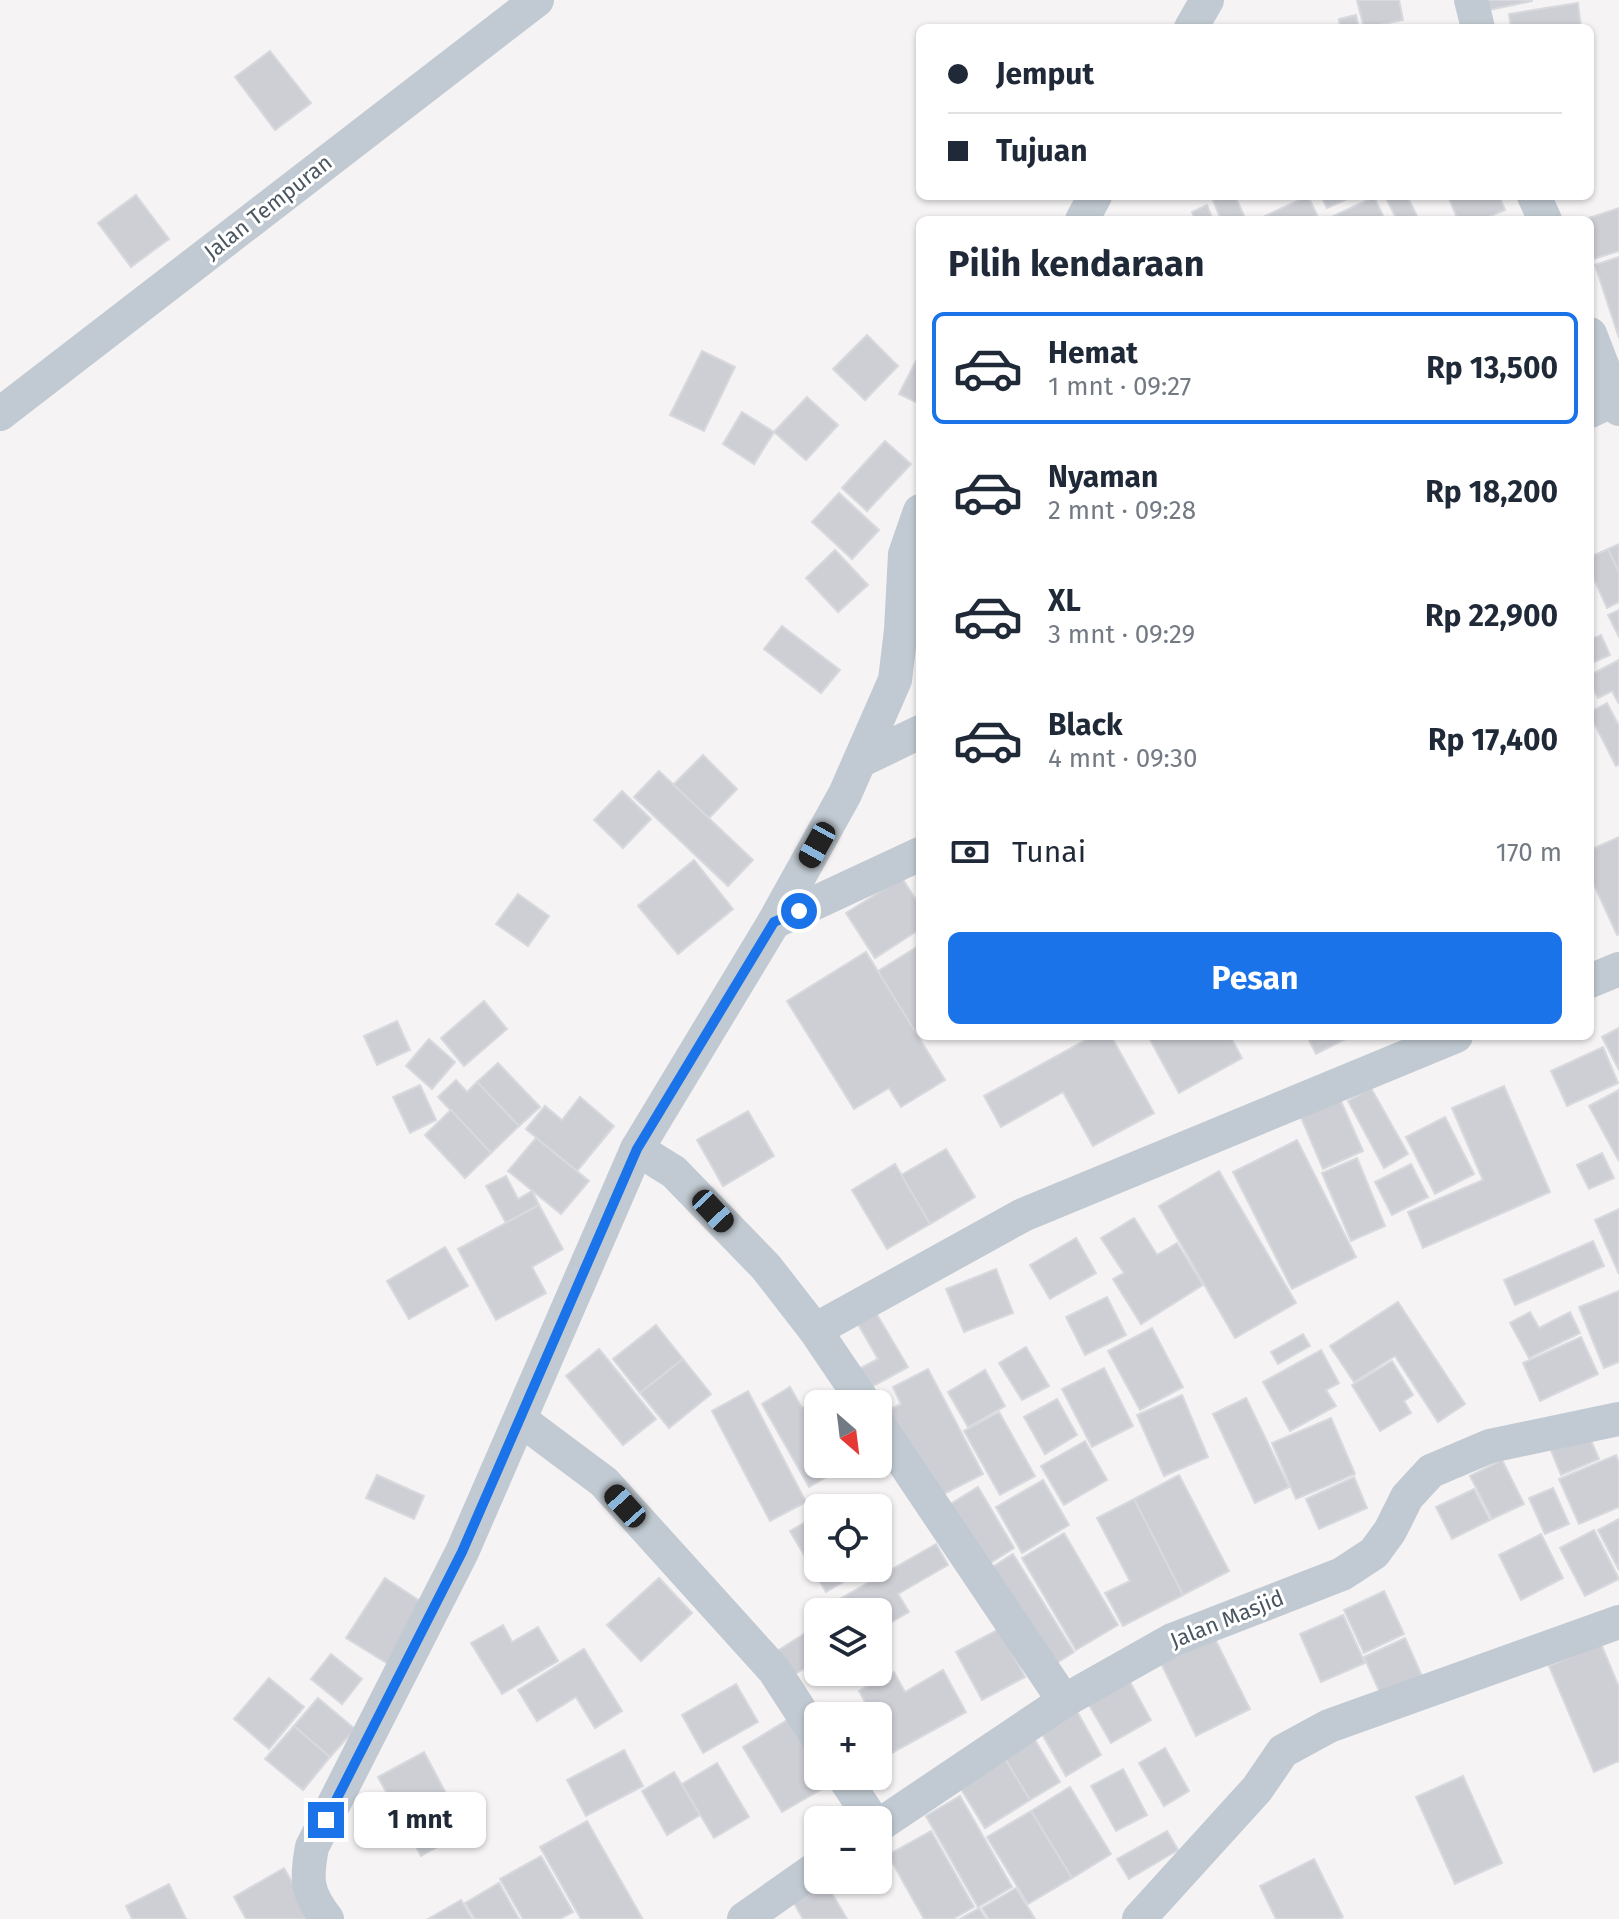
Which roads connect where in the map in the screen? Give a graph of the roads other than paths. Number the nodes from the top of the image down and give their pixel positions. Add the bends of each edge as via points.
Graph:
1 (537, 0) edge
2 (1207, 0) edge
3 (1471, 0) edge
4 (1193, 24) edge
5 (1477, 24) edge
6 (1594, 350) edge
7 (1608, 406) edge
8 (0, 414) edge
9 (916, 522) edge
10 (916, 734) edge
11 (860, 761) junction
12 (916, 856) edge
13 (774, 922) junction
14 (1619, 969) edge
15 (1594, 979) edge
16 (1446, 1040) edge
17 (637, 1149) junction
18 (815, 1330) junction
19 (856, 1390) edge
20 (1619, 1419) edge
21 (521, 1420) junction
22 (892, 1445) edge
23 (1619, 1622) edge
24 (1064, 1701) junction
25 (804, 1716) edge
26 (892, 1817) edge
27 (804, 1877) edge
28 (327, 1919) edge
29 (744, 1919) edge
30 (1139, 1919) edge

1 - 8 street, Jalan Tempuran
2 - 4 street
3 - 5 street
6 - 7 street
9 - 11 street via 905,554 895,680
10 - 11 street
11 - 13 street
12 - 13 street
13 - 17 street
14 - 15 street
16 - 18 street via 1023,1215
17 - 18 street via 674,1172 713,1211
17 - 21 street
18 - 19 street
20 - 24 street, Jalan Masjid via 1490,1446 1431,1471 1407,1497 1374,1553 1342,1574 1172,1640
21 - 25 street via 604,1482 774,1670
21 - 28 street via 462,1552 312,1847 306,1878
22 - 24 street
23 - 30 street via 1329,1726 1283,1751 1257,1789
24 - 26 street, Jalan Masjid
27 - 29 street

